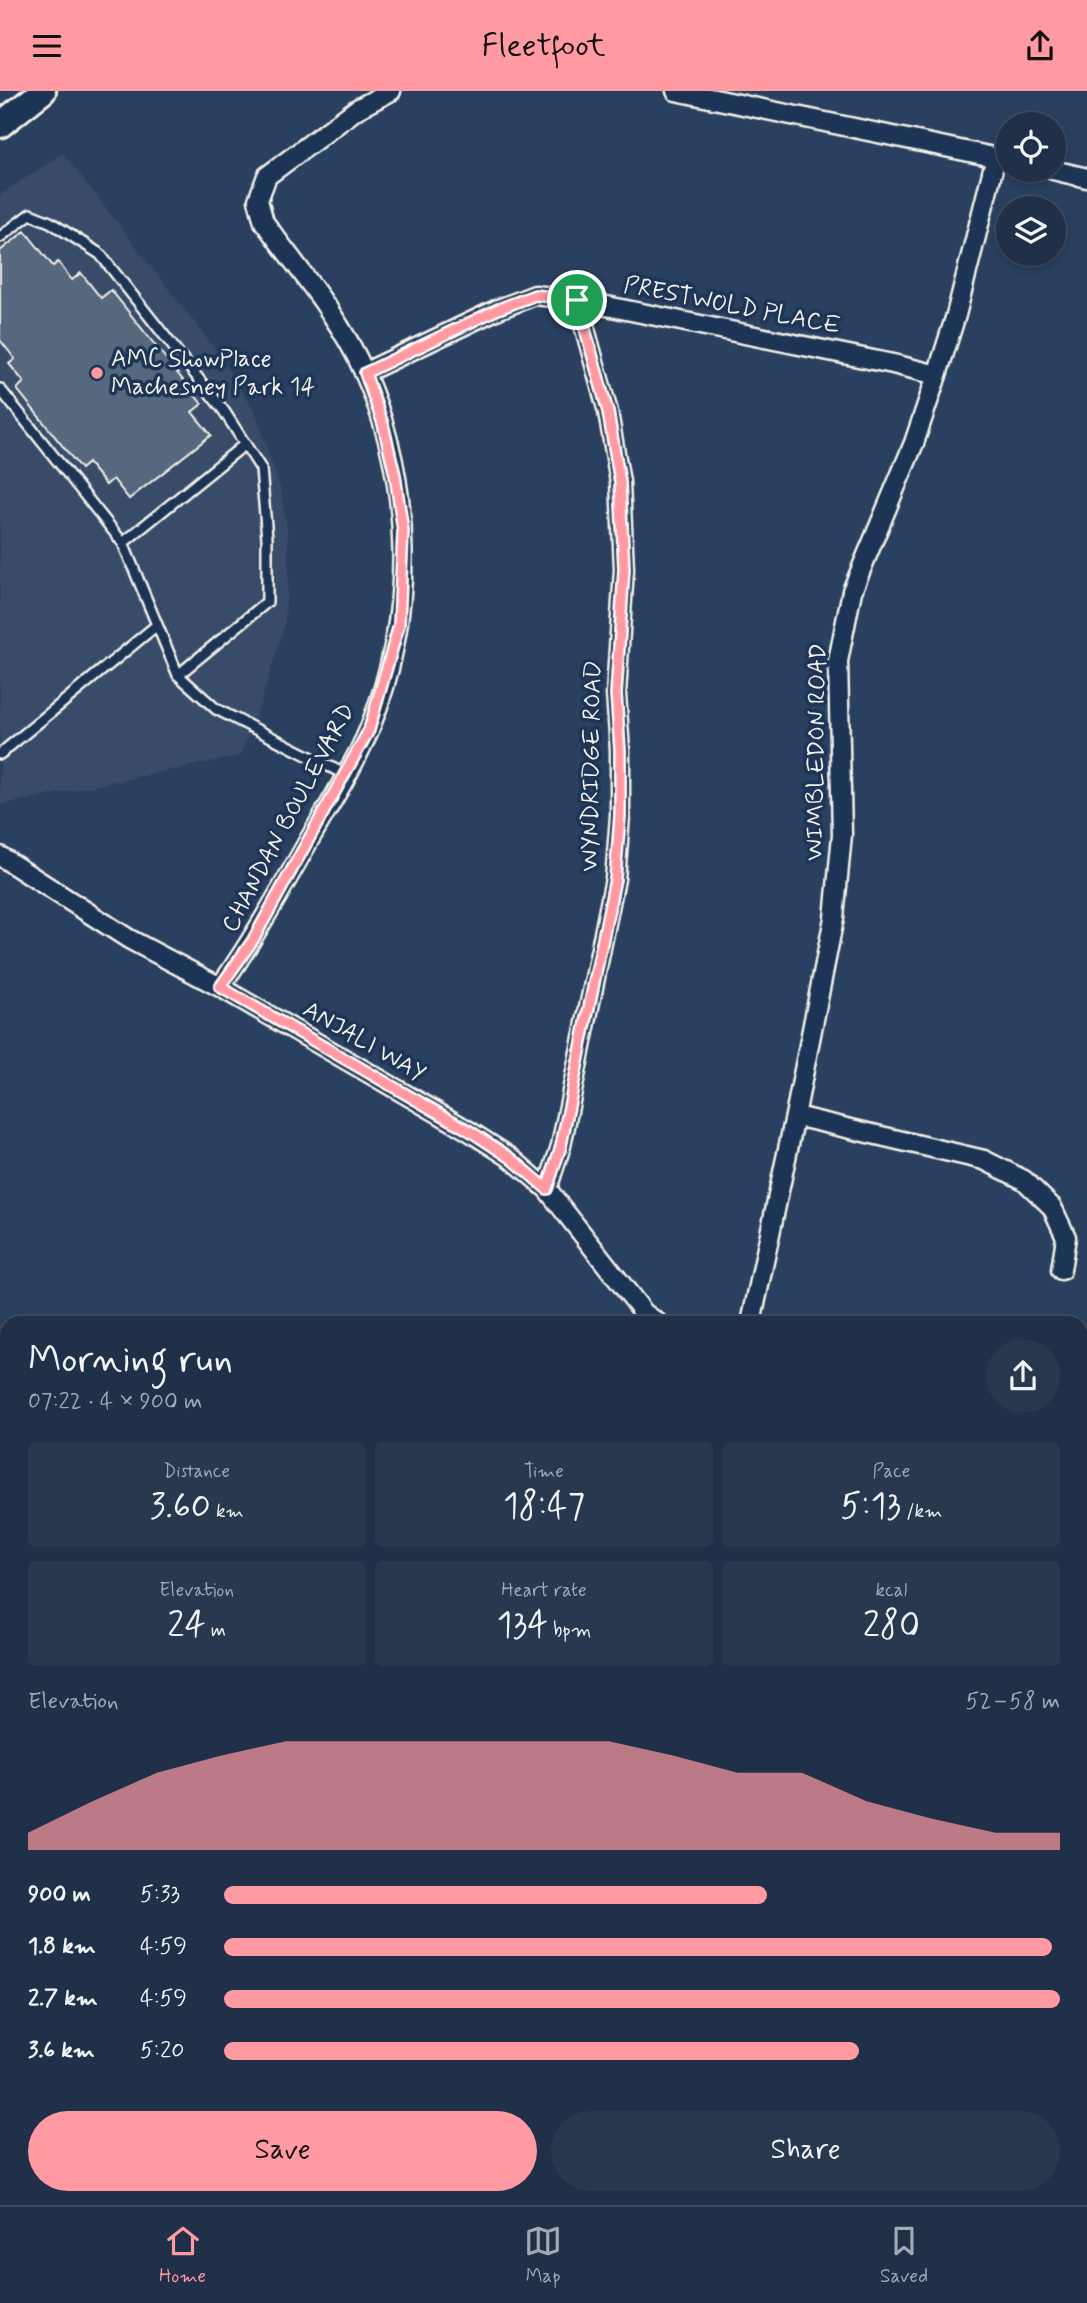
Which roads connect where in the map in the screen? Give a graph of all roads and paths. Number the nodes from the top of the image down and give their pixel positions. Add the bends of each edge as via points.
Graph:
1 (43, 91) edge
2 (391, 91) edge
3 (676, 91) edge
4 (0, 125) edge
5 (996, 157) edge
6 (1066, 173) edge
7 (996, 178) edge
8 (1087, 178) edge
9 (0, 237) edge
10 (577, 300) junction
11 (365, 373) junction
12 (937, 375) junction
13 (0, 389) edge
14 (244, 445) junction
15 (123, 543) junction
16 (157, 625) junction
17 (178, 675) junction
18 (0, 754) edge
19 (346, 775) junction
20 (0, 856) edge
21 (220, 987) junction
22 (795, 1116) junction
23 (547, 1189) junction
24 (1061, 1270) dead end
25 (648, 1316) edge
26 (752, 1316) edge

1 - 4 main road
2 - 11 street, CHANDAN BOULEVARD via 357,109 268,176 258,200 264,222 344,335
3 - 5 street
6 - 8 street
7 - 12 street, WIMBLEDON ROAD
9 - 14 lane via 30,214 100,254 224,411
10 - 11 street, PRESTWOLD PLACE via 535,295
10 - 12 street, PRESTWOLD PLACE
10 - 23 street, WYNDRIDGE ROAD via 608,412 620,482 624,569 616,694 620,816 612,892 561,1146
11 - 19 street, CHANDAN BOULEVARD via 395,475 403,531 402,578 399,625 388,667 369,730
12 - 22 street, WIMBLEDON ROAD via 852,591 838,661 842,835 834,918
13 - 15 lane
14 - 15 lane
14 - 17 lane via 261,469 267,602
15 - 16 lane
16 - 17 lane
16 - 18 lane
17 - 19 lane via 216,709
19 - 21 street, CHANDAN BOULEVARD via 253,940
20 - 21 street, ANJALI WAY via 130,939
21 - 23 street, ANJALI WAY via 470,1131
22 - 24 street via 984,1160 1024,1180 1052,1207 1066,1237
22 - 26 street, WIMBLEDON ROAD
23 - 25 street, ANJALI WAY

